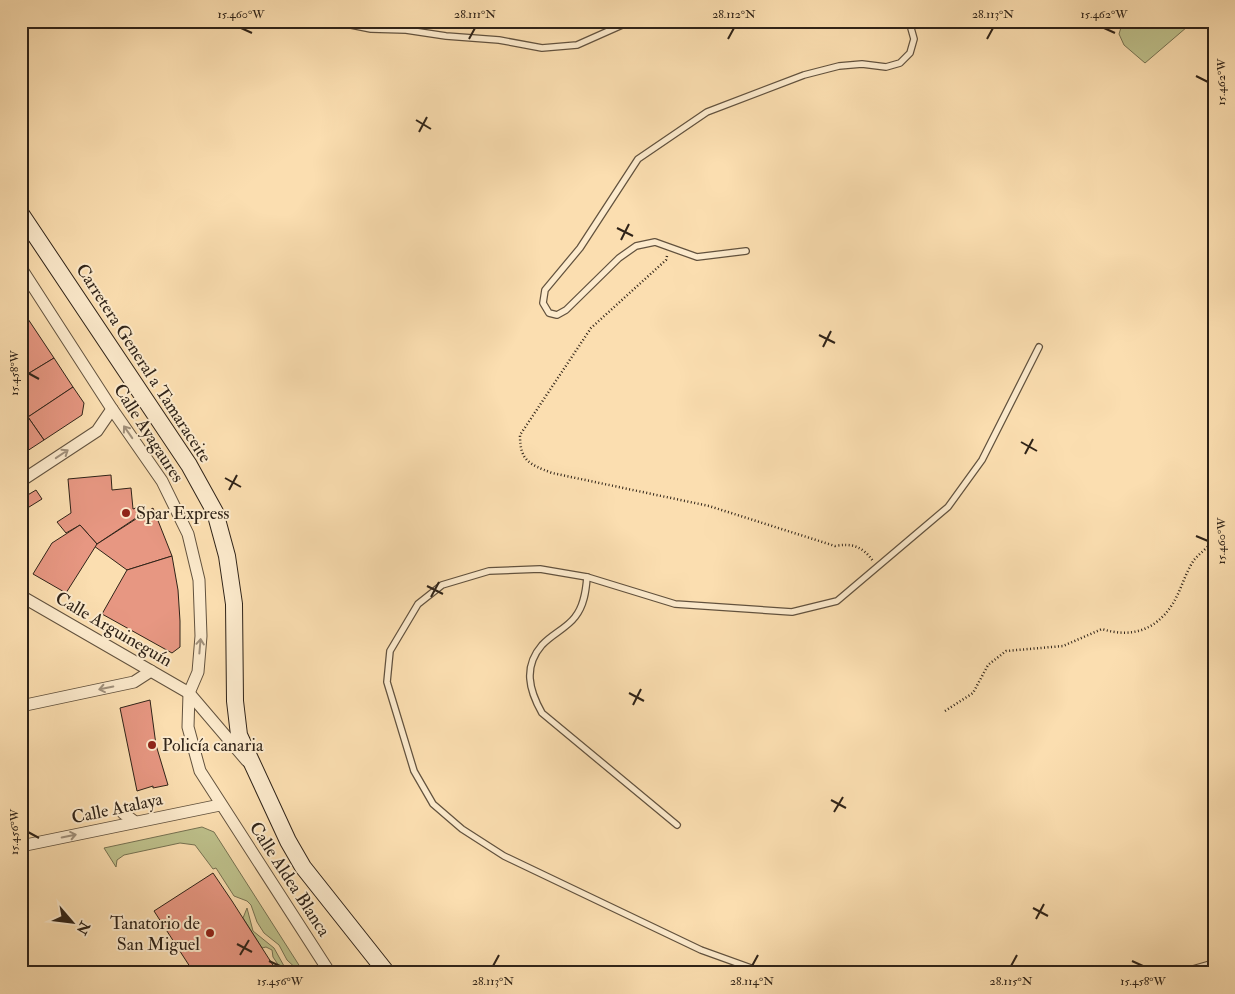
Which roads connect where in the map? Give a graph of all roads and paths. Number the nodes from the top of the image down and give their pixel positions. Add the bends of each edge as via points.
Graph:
1 (331, 21) edge
2 (632, 21) edge
3 (909, 21) edge
4 (21, 214) edge
5 (668, 247) junction
6 (746, 251) dead end
7 (21, 268) edge
8 (27, 286) edge
9 (1039, 347) dead end
10 (112, 409) junction
11 (21, 481) edge
12 (1214, 541) edge
13 (877, 567) junction
14 (587, 577) junction
15 (21, 596) edge
16 (151, 671) junction
17 (189, 693) junction
18 (21, 706) edge
19 (945, 711) dead end
20 (253, 766) junction
21 (220, 804) junction
22 (123, 813) dead end
23 (135, 822) junction
24 (677, 826) dead end
25 (21, 846) edge
26 (1214, 962) edge
27 (330, 973) edge
28 (387, 973) edge
29 (765, 973) edge
30 (1179, 973) edge

1 - 2 lane via 371,29 499,40 542,48 577,45
3 - 5 lane via 914,39 910,53 900,63 886,67 839,66 804,75 707,112 638,159 580,248 546,290 543,303 549,313 557,315 636,246 655,242
4 - 20 main road, Carretera General a Tamaraceite via 189,465 215,512 227,556 234,604 236,720
5 - 6 lane via 697,257
5 - 13 path via 666,260 591,328 520,435 520,450 530,464 552,473 709,506 835,546 851,544 866,552
7 - 8 street, Calle Ayagaures
8 - 10 street, Calle Ayagaures
9 - 13 lane via 982,460 948,507
11 -> 10 street via 97,431
17 -> 10 street, Calle Ayagaures via 198,672 201,636 199,580 188,534 162,481
12 - 19 path via 1194,560 1171,606 1154,624 1141,632 1116,634 1102,629 1063,646 1006,651 988,665 974,693
13 - 14 lane via 837,601 792,612 675,604
14 - 24 lane via 585,599 575,617 542,645 530,666 531,693 542,713
14 - 29 lane via 540,569 489,571 442,585 418,604 390,651 387,682 414,771 433,804 462,829 504,856 701,950
15 - 16 street, Calle Arguineguín
16 - 17 street, Calle Arguineguín
16 -> 18 street via 134,682
17 - 20 street, Calle Arguineguín
17 - 21 street, Calle Ayagaures via 188,728 200,771
20 - 28 main road, Carretera General a Tamaraceite via 303,867
21 - 23 street, Calle Atalaya
21 - 27 street, Calle Aldea Blanca
22 - 23 street
25 -> 23 street, Calle Atalaya
26 - 30 lane

